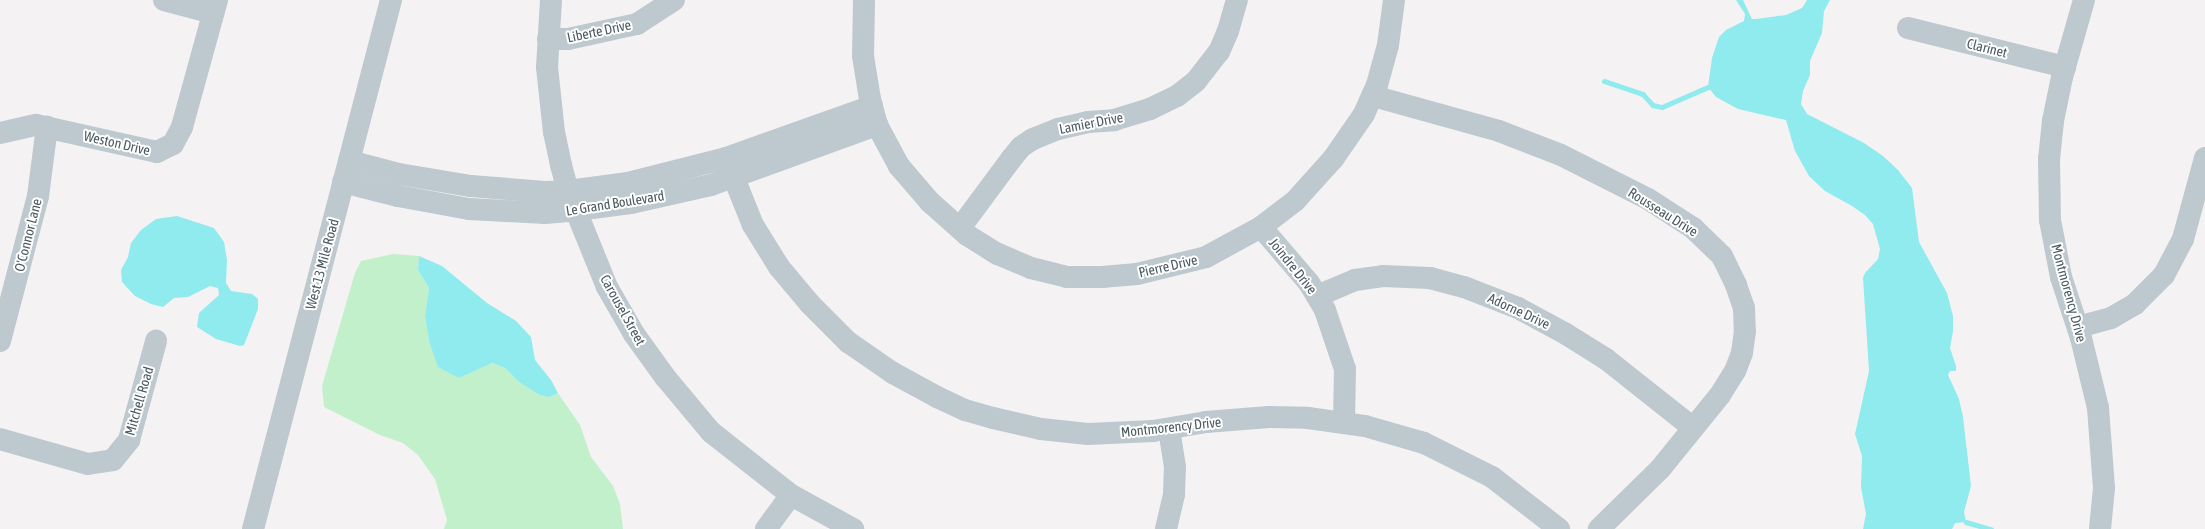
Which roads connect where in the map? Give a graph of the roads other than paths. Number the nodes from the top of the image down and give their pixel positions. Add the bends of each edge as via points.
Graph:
1 (164, 0) edge
2 (391, 0) edge
3 (551, 0) edge
4 (674, 0) edge
5 (864, 0) edge
6 (1236, 0) edge
7 (1394, 0) edge
8 (2084, 0) edge
9 (215, 7) edge
10 (1908, 28) dead end
11 (548, 39) junction
12 (2065, 67) junction
13 (1373, 96) junction
14 (875, 115) junction
15 (47, 127) junction
16 (0, 132) edge
17 (2205, 158) edge
18 (350, 161) junction
19 (730, 168) junction
20 (343, 182) junction
21 (572, 200) junction
22 (1261, 227) junction
23 (960, 228) junction
24 (1317, 296) junction
25 (2078, 328) junction
26 (0, 341) edge
27 (156, 341) dead end
28 (1344, 423) junction
29 (1693, 428) junction
30 (1169, 429) junction
31 (0, 439) edge
32 (792, 495) junction
33 (254, 529) edge
34 (766, 529) edge
35 (853, 529) edge
36 (1166, 529) edge
37 (1559, 529) edge
38 (1599, 529) edge
39 (2100, 529) edge

1 - 9 street
2 - 18 street, West 13 Mile Road
3 - 11 street, Carousel Street
4 - 11 street, Liberte Drive via 636,24 568,39
5 - 14 street, Pierre Drive via 863,56
6 - 23 street, Lamier Drive via 1219,52 1196,81 1177,96 1150,108 1114,120 1058,129 1033,139 1021,147
7 - 13 street, Pierre Drive via 1388,45
8 - 12 street, Montmorency Drive
9 - 15 street, Weston Drive via 182,127 173,144 157,152
10 - 12 street, Clarinet
11 - 21 street, Carousel Street via 546,67 554,132
12 - 25 street, Montmorency Drive via 2053,121 2049,159 2050,220 2061,277
13 - 22 street, Pierre Drive via 1333,159 1295,201
13 - 29 street, Rousseau Drive via 1499,131 1561,155 1648,199 1693,228 1722,256 1744,308 1744,338 1735,370 1720,395
14 - 19 street, Le Grand Boulevard
14 - 23 street, Pierre Drive via 899,166 930,202
15 - 16 street, Weston Drive via 36,125
15 - 26 street, O'Connor Lane via 38,196
17 - 25 street via 2183,239 2164,275 2135,304 2111,318
18 - 20 street, West 13 Mile Road
18 - 21 street, Le Grand Boulevard via 399,174 471,186 545,192
19 - 21 street, Le Grand Boulevard via 628,183
19 - 30 street, Montmorency Drive via 753,225 779,267 848,342 893,373 965,410 1041,429 1088,434
20 - 21 street, Le Grand Boulevard via 469,209 545,213
20 - 33 street, West 13 Mile Road
21 - 32 street, Carousel Street via 607,287 634,334 665,377 711,432
22 - 23 street, Pierre Drive via 1206,257 1137,274 1102,277 1067,277 1031,268 998,254
22 - 24 street, Joindre Drive
24 - 28 street, Joindre Drive via 1326,310 1345,369
24 - 29 street, Adorne Drive via 1355,280 1383,276 1430,278 1464,287 1518,308 1566,334 1606,359
25 - 39 street, Montmorency Drive via 2098,408 2104,488
27 - 31 street, Mitchell Road via 129,440 114,460 88,464
28 - 30 street, Montmorency Drive via 1269,417 1206,422
28 - 37 street, Montmorency Drive via 1424,443 1492,477
29 - 38 street, Rousseau Drive via 1660,469
30 - 36 street via 1175,467 1174,494
32 - 34 street
32 - 35 street, Carousel Street

